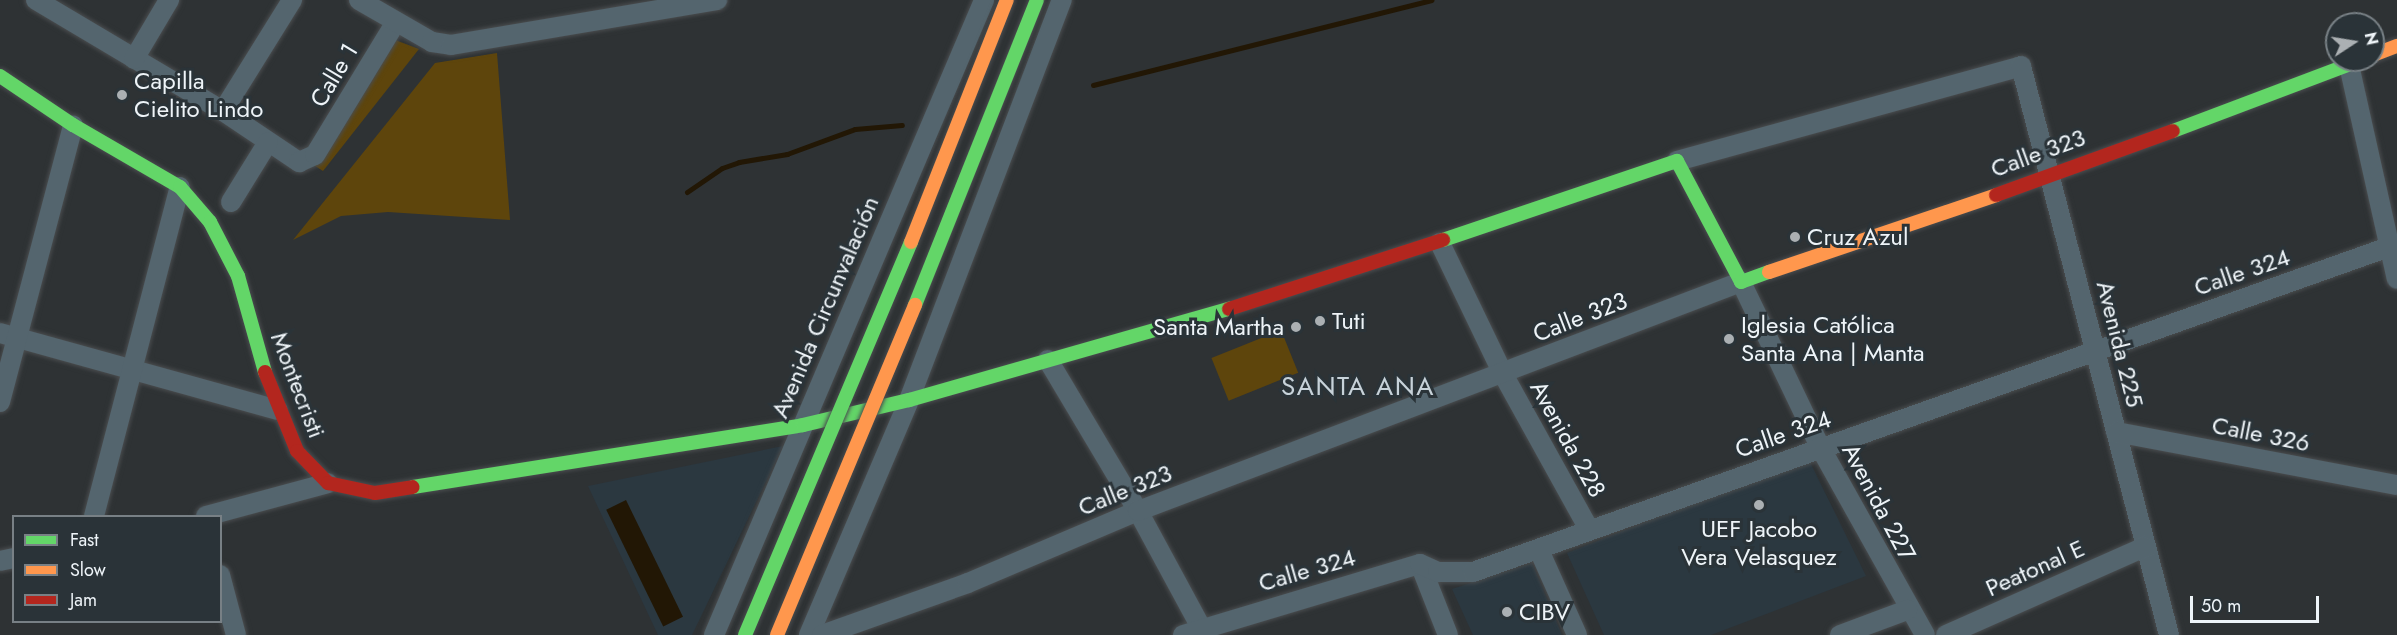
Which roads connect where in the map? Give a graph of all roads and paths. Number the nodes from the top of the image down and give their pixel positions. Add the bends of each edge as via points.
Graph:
1 (36, 0) edge
2 (169, 0) edge
3 (292, 0) edge
4 (359, 0) edge
5 (717, 0) edge
6 (984, 0) edge
7 (1007, 0) edge
8 (1037, 0) edge
9 (1062, 0) edge
10 (56, 5) edge
11 (396, 21) junction
12 (134, 59) junction
13 (2328, 72) edge
14 (2357, 72) edge
15 (0, 76) edge
16 (223, 111) junction
17 (73, 125) junction
18 (268, 142) junction
19 (1677, 160) junction
20 (2050, 177) junction
21 (180, 187) junction
22 (231, 202) dead end
23 (1440, 243) junction
24 (2394, 245) edge
25 (2397, 279) edge
26 (1741, 282) junction
27 (9, 336) edge
28 (2095, 350) junction
29 (1048, 360) junction
30 (130, 367) junction
31 (1503, 375) junction
32 (909, 400) junction
33 (0, 402) edge
34 (278, 410) junction
35 (803, 425) junction
36 (2116, 432) junction
37 (1820, 447) junction
38 (328, 483) junction
39 (2397, 485) edge
40 (1138, 511) junction
41 (94, 515) edge
42 (210, 515) edge
43 (1589, 529) junction
44 (2145, 547) junction
45 (1539, 550) junction
46 (1420, 564) junction
47 (222, 582) edge
48 (1907, 610) junction
49 (1203, 631) edge
50 (236, 635) edge
51 (714, 635) edge
52 (745, 635) edge
53 (777, 635) edge
54 (809, 635) edge
55 (822, 635) edge
56 (1183, 635) edge
57 (1448, 635) edge
58 (1577, 635) edge
59 (1840, 635) edge
60 (1925, 635) edge
61 (1946, 635) edge
62 (2169, 635) edge

1 - 10 street
2 - 12 street
3 - 16 street
4 - 11 street
5 - 11 street via 451,45 432,42
6 - 35 street, Avenida Circunvalación
7 - 52 main road, bridge via 952,146
8 - 53 main road, bridge via 907,326
9 - 32 street
10 - 12 street
11 - 18 street, Calle 1 via 315,155 299,162
12 - 16 street
13 - 20 main road, Calle 323
14 - 24 street
15 - 17 main road, Montecristi
16 - 18 street
17 - 21 main road, Montecristi
17 - 27 street
18 - 22 street
19 - 20 street, Avenida 225 via 2021,66
19 - 23 main road
19 - 26 main road, Avenida 227
20 - 26 main road, Calle 323
20 - 28 street, Avenida 225
21 - 30 street
21 - 34 main road, Montecristi via 210,222 238,276
23 - 29 main road via 1315,284
23 - 31 street, Avenida 228
24 - 25 street
24 - 28 street, Calle 324
26 - 31 street, Calle 323
26 - 37 street, Avenida 227
27 - 30 street
27 - 33 street
28 - 36 street, Avenida 225
28 - 37 street, Calle 324
29 - 32 main road
29 - 40 street
30 - 34 street
30 - 41 street
31 - 40 street, Calle 323
31 - 43 street, Avenida 228
32 - 35 main road
32 - 54 street
34 - 38 main road, Montecristi via 297,451
35 - 38 main road via 438,486 375,493
35 - 51 street, Avenida Circunvalación
36 - 39 street, Calle 326
36 - 44 street, Avenida 225
37 - 43 street, Calle 324
37 - 48 street, Avenida 227
38 - 42 street
40 - 49 street
40 - 55 street, Calle 323 via 968,582
43 - 45 street, Calle 324
44 - 61 street, Peatonal E
44 - 62 street, Avenida 225
45 - 46 street, Calle 324 via 1473,572 1454,574
45 - 58 street
46 - 49 street, Calle 324
46 - 57 street
47 - 50 street
48 - 59 street
48 - 60 street, Avenida 227
49 - 56 street, Calle 324

